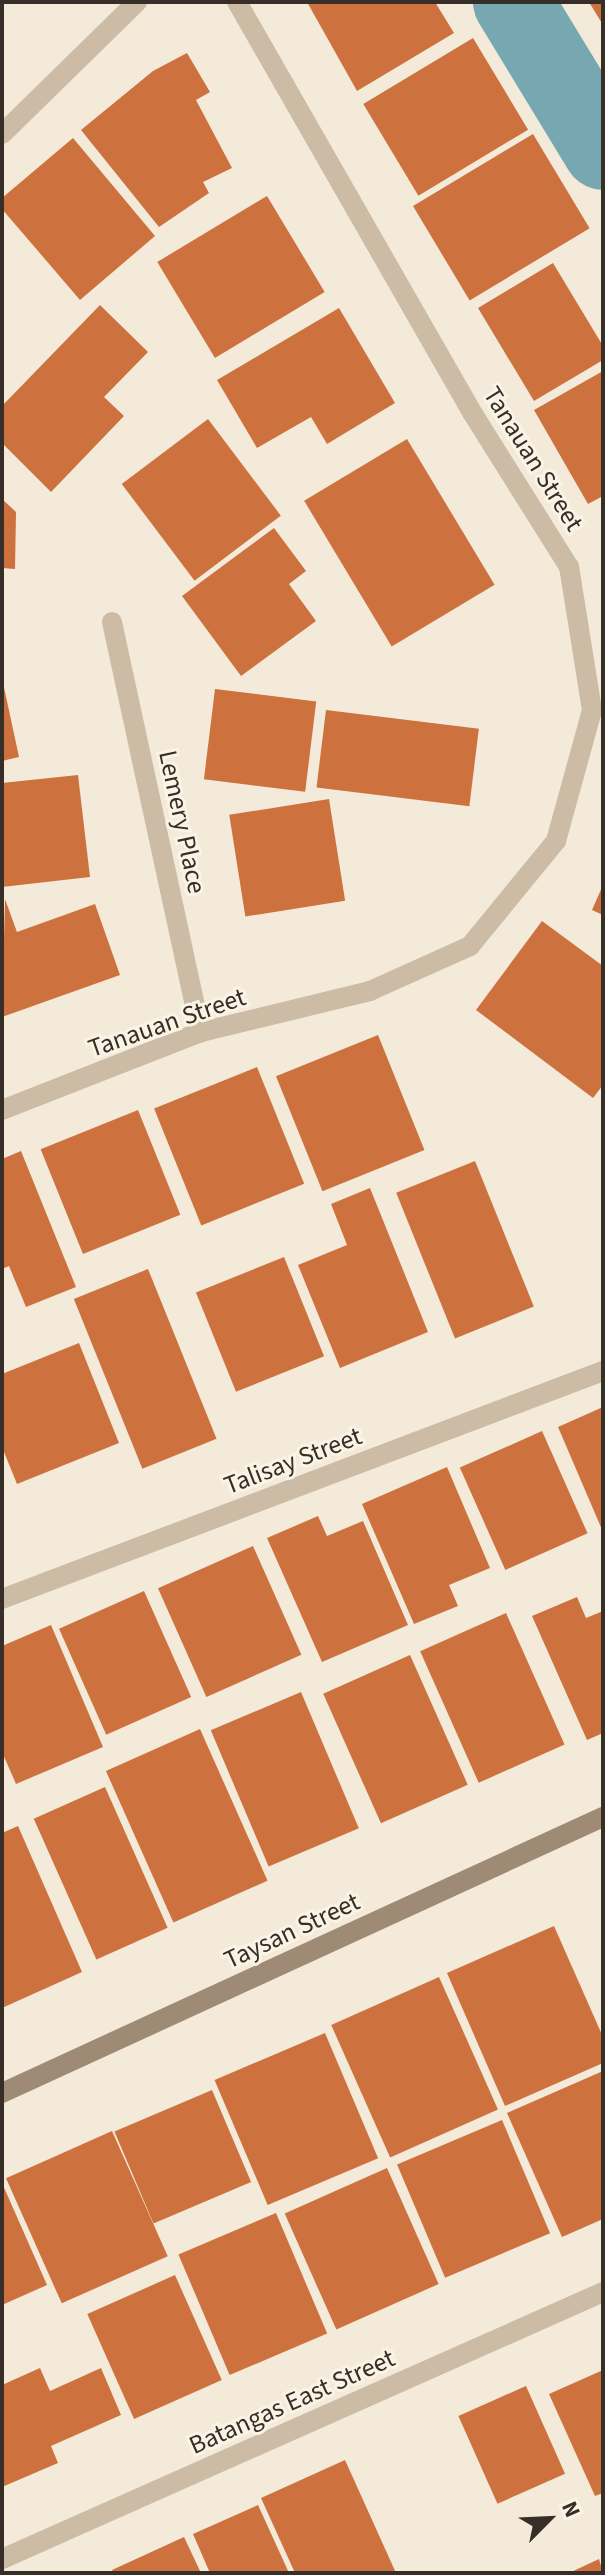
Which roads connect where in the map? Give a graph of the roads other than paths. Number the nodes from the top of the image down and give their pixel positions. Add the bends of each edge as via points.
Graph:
1 (137, 2) edge
2 (237, 2) edge
3 (2, 134) edge
4 (112, 622) dead end
5 (201, 1032) junction
6 (2, 1110) edge
7 (603, 1371) edge
8 (2, 1599) edge
9 (603, 1817) edge
10 (2, 2093) edge
11 (603, 2292) edge
12 (2, 2559) edge

1 - 3 street
2 - 5 street, Tanauan Street via 473,414 569,567 592,710 556,841 470,946 370,991
4 - 5 street, Lemery Place
5 - 6 street, Tanauan Street
7 - 8 street, Talisay Street
9 - 10 street, Taysan Street
11 - 12 street, Batangas East Street

